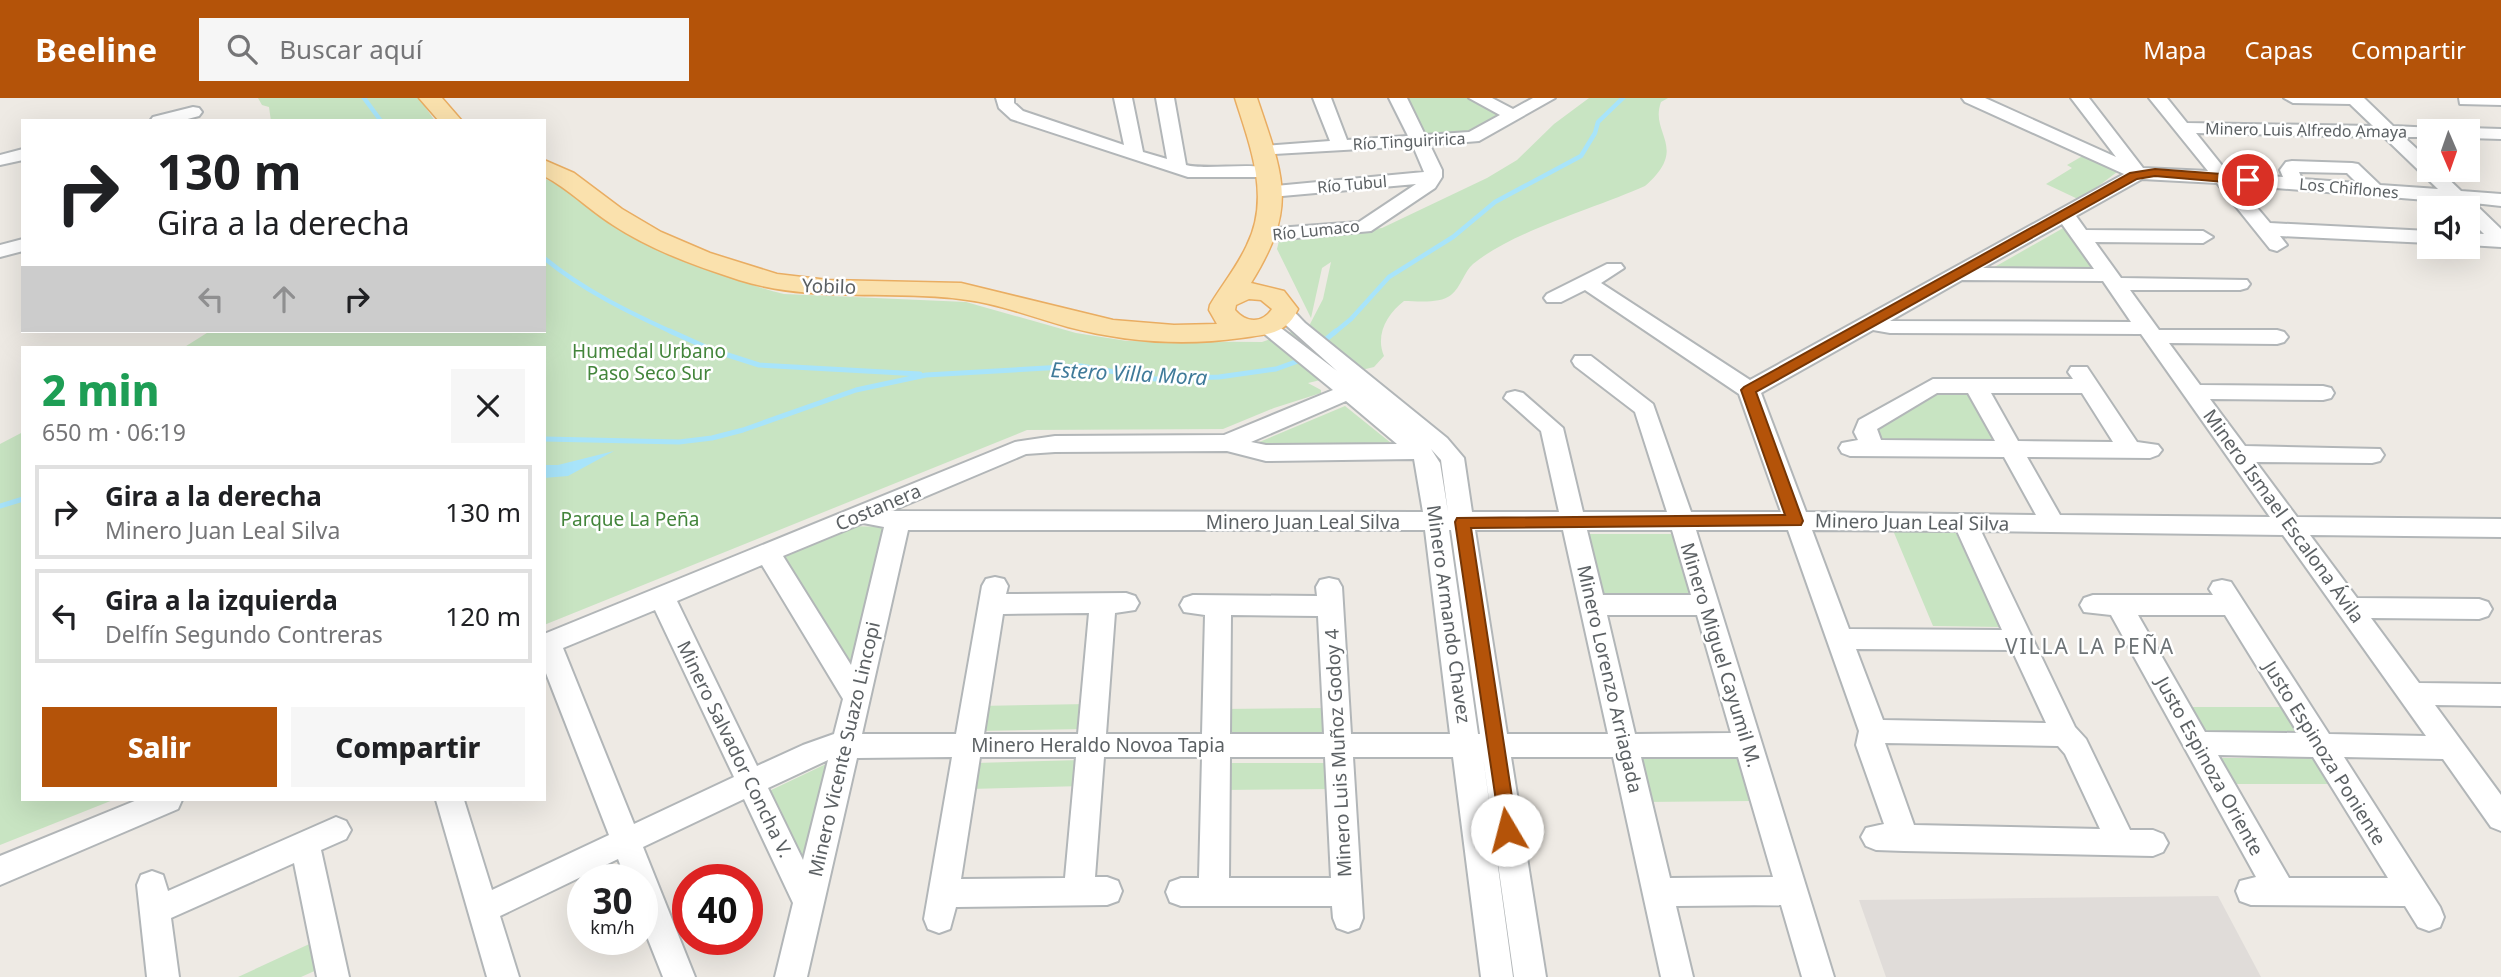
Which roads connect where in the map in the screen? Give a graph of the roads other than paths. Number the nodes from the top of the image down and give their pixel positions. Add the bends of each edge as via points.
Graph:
1 (429, 98) edge
2 (1005, 98) edge
3 (1123, 98) edge
4 (1165, 98) edge
5 (1246, 98) edge
6 (1322, 98) edge
7 (1398, 98) edge
8 (1478, 98) edge
9 (1546, 98) edge
10 (1971, 98) edge
11 (2063, 98) edge
12 (2158, 98) edge
13 (2293, 98) edge
14 (2355, 99) edge
15 (2466, 100) dead end
16 (2501, 100) edge
17 (2085, 104) edge
18 (193, 110) edge
19 (1513, 115) junction
20 (165, 119) edge
21 (449, 119) edge
22 (2183, 128) junction
23 (2389, 132) junction
24 (2417, 132) edge
25 (2480, 133) edge
26 (2501, 134) edge
27 (1419, 139) junction
28 (1340, 145) junction
29 (21, 154) edge
30 (1135, 155) junction
31 (0, 159) edge
32 (546, 168) edge
33 (1178, 170) junction
34 (1267, 171) junction
35 (2138, 174) junction
36 (1433, 177) junction
37 (2224, 178) junction
38 (2444, 196) edge
39 (2455, 196) edge
40 (2480, 199) edge
41 (2501, 200) edge
42 (2066, 216) junction
43 (2480, 220) edge
44 (2264, 229) junction
45 (2081, 236) junction
46 (2417, 236) edge
47 (2203, 237) dead end
48 (1263, 239) junction
49 (2480, 239) edge
50 (2501, 240) edge
51 (2277, 245) dead end
52 (21, 246) edge
53 (0, 251) edge
54 (1614, 268) dead end
55 (1960, 274) junction
56 (2113, 279) junction
57 (1586, 282) junction
58 (2240, 284) dead end
59 (1554, 298) dead end
60 (1228, 299) junction
61 (1277, 322) junction
62 (1870, 323) junction
63 (1138, 330) junction
64 (2151, 332) junction
65 (2277, 337) dead end
66 (1583, 360) dead end
67 (1352, 383) junction
68 (1975, 385) junction
69 (1749, 390) junction
70 (2195, 392) junction
71 (2323, 393) dead end
72 (1515, 398) dead end
73 (1227, 443) junction
74 (2011, 449) junction
75 (1421, 451) junction
76 (2240, 454) junction
77 (2372, 455) dead end
78 (861, 514) junction
79 (1795, 521) junction
80 (898, 522) junction
81 (1450, 522) junction
82 (1574, 522) junction
83 (1682, 522) junction
84 (1965, 523) junction
85 (2053, 524) junction
86 (2293, 527) junction
87 (2501, 527) edge
88 (768, 553) junction
89 (662, 597) junction
90 (1592, 604) junction
91 (1706, 605) junction
92 (2106, 605) joint
93 (2351, 608) junction
94 (2479, 609) dead end
95 (1839, 639) junction
96 (2021, 640) junction
97 (546, 644) edge
98 (2412, 694) junction
99 (2501, 695) edge
100 (856, 697) junction
101 (1873, 731) junction
102 (2065, 735) junction
103 (2197, 743) junction
104 (1216, 745) junction
105 (1338, 745) junction
106 (1467, 745) junction
107 (1495, 745) junction
108 (1625, 745) junction
109 (1748, 745) junction
110 (845, 746) junction
111 (968, 746) junction
112 (1092, 746) junction
113 (2321, 746) junction
114 (2451, 748) junction
115 (751, 782) junction
116 (2490, 788) edge
117 (166, 801) edge
118 (450, 801) edge
119 (2501, 818) edge
120 (336, 830) dead end
121 (626, 841) junction
122 (2121, 842) junction
123 (2153, 843) dead end
124 (305, 844) junction
125 (635, 864) edge
126 (0, 872) edge
127 (1792, 891) junction
128 (1181, 892) dead end
129 (1214, 892) junction
130 (1658, 892) junction
131 (808, 902) junction
132 (2421, 904) joint
133 (483, 909) junction
134 (658, 923) edge
135 (163, 977) edge
136 (332, 977) edge
137 (503, 977) edge
138 (679, 977) edge
139 (791, 977) edge
140 (1497, 977) edge
141 (1530, 977) edge
142 (1678, 977) edge
143 (1818, 977) edge

1 - 21 main road
2 - 30 street via 1017,115
3 - 30 street
4 - 33 street
5 - 34 main road
6 - 28 street
7 - 27 street
8 - 19 street
9 - 19 street, Río Tinguiririca
10 - 35 street
11 - 17 street
12 - 22 street
13 - 14 street
14 - 23 street
15 - 16 street
17 - 35 street
18 - 20 street
19 - 27 street, Río Tinguiririca via 1473,137
22 - 23 street, Minero Luis Alfredo Amaya
22 - 37 street
23 - 24 street, Minero Luis Alfredo Amaya
23 - 39 street
25 - 26 street
27 - 28 street, Río Tinguiririca
27 - 36 street
28 - 34 street, Río Tinguiririca
29 - 31 street
30 - 33 street
32 - 63 main road, Yobilo via 631,226 762,279 821,287 960,290 1094,325
33 - 34 street via 1209,174
34 - 36 street, Río Tubul
34 - 48 main road
35 - 37 street, Los Chiflones
35 - 42 street
36 - 48 street, Río Lumaco via 1364,227
37 - 38 street, Los Chiflones
37 - 44 street
40 - 41 street, Los Chiflones
42 - 45 street, Minero Ismael Escalona Ávila
42 - 55 street
43 - 50 street
44 - 46 street
44 - 51 street
45 - 47 street
45 - 56 street, Minero Ismael Escalona Ávila
48 - 60 main road
48 - 61 main road
49 - 50 street
52 - 53 street
54 - 57 street
55 - 56 street
55 - 62 street
56 - 58 street
56 - 64 street, Minero Ismael Escalona Ávila
57 - 59 street
57 - 69 street
60 - 61 main road, Yobilo via 1242,292 1271,294
60 - 61 main road via 1222,310 1238,326
60 - 63 main road, Yobilo via 1189,319
61 - 63 main road, Yobilo via 1209,333
61 - 67 street, Minero Armando Chavez
62 - 64 street
62 - 69 street
64 - 65 street
64 - 70 street, Minero Ismael Escalona Ávila
66 - 83 street, Minero Miguel Cayumil M. via 1645,409
67 - 73 street, Costanera
67 - 75 street, Minero Armando Chavez
67 - 81 street, Minero Armando Chavez via 1449,452 1453,463
68 - 74 street
68 - 74 street via 1933,386 1867,425 1862,448
68 - 74 street via 2084,379 2140,450
69 - 79 street
70 - 71 street
70 - 76 street, Minero Ismael Escalona Ávila
72 - 82 street, Minero Lorenzo Arriagada via 1552,428
73 - 75 street, Costanera via 1266,453
73 - 78 street, Costanera via 1034,445
74 - 85 street
75 - 81 street, Minero Armando Chavez
76 - 77 street
76 - 86 street, Minero Ismael Escalona Ávila
78 - 80 street, Minero Juan Leal Silva
78 - 88 street, Costanera
79 - 83 street, Minero Juan Leal Silva
79 - 84 street, Minero Juan Leal Silva
79 - 95 street
80 - 81 street, Minero Juan Leal Silva
80 - 100 street, Minero Vicente Suazo Lincopi
81 - 82 street, Minero Juan Leal Silva
81 - 106 street, Minero Armando Chavez
81 - 107 street, Minero Armando Chavez
82 - 83 street, Minero Juan Leal Silva
82 - 90 street, Minero Lorenzo Arriagada
83 - 91 street, Minero Miguel Cayumil M.
84 - 85 street, Minero Juan Leal Silva
84 - 96 street
85 - 86 street, Minero Juan Leal Silva
86 - 87 street, Minero Juan Leal Silva
86 - 93 street, Minero Ismael Escalona Ávila
88 - 89 street, Costanera
88 - 100 street
89 - 97 street, Costanera
89 - 115 street, Minero Salvador Concha V.
90 - 91 street
90 - 108 street, Minero Lorenzo Arriagada
91 - 109 street, Minero Miguel Cayumil M.
92 - 103 street, Justo Espinoza Oriente
92 - 113 street, Justo Espinoza Poniente via 2227,597
93 - 94 street
93 - 98 street, Minero Ismael Escalona Ávila
95 - 96 street
95 - 101 street
96 - 102 street
97 - 121 street
98 - 99 street
98 - 114 street, Minero Ismael Escalona Ávila
100 - 110 street, Minero Vicente Suazo Lincopi
101 - 102 street
101 - 122 street via 1870,745 1890,838
102 - 122 street via 2076,747
103 - 113 street
103 - 132 street, Justo Espinoza Oriente via 2266,891
104 - 105 street, Minero Heraldo Novoa Tapia
104 - 105 street, Minero Luis Muñoz Godoy 4 via 1205,605 1329,597
104 - 112 street, Minero Heraldo Novoa Tapia
104 - 129 street
105 - 106 street, Minero Heraldo Novoa Tapia
105 - 129 street, Minero Luis Muñoz Godoy 4 via 1347,905
106 - 107 street, Minero Heraldo Novoa Tapia
106 - 140 street, Minero Armando Chavez
107 - 108 street, Minero Heraldo Novoa Tapia
107 - 141 street, Minero Armando Chavez
108 - 109 street, Minero Heraldo Novoa Tapia
108 - 130 street, Minero Lorenzo Arriagada
109 - 127 street, Minero Miguel Cayumil M.
110 - 111 street, Minero Heraldo Novoa Tapia
110 - 115 street, Minero Heraldo Novoa Tapia via 824,748
110 - 131 street, Minero Vicente Suazo Lincopi
111 - 112 street, Minero Heraldo Novoa Tapia
111 - 112 street via 994,595 1114,603
111 - 112 street via 941,906 1093,891
113 - 114 street
113 - 132 street, Justo Espinoza Poniente
114 - 116 street, Minero Ismael Escalona Ávila
115 - 121 street, Minero Heraldo Novoa Tapia
115 - 131 street, Minero Salvador Concha V.
116 - 119 street, Minero Ismael Escalona Ávila
117 - 126 street
118 - 133 street
120 - 124 street
121 - 125 street
121 - 133 street, Minero Heraldo Novoa Tapia
122 - 123 street
124 - 135 street via 153,898
124 - 136 street
127 - 130 street
127 - 143 street, Minero Miguel Cayumil M.
128 - 129 street
130 - 142 street, Minero Lorenzo Arriagada
131 - 139 street, Minero Vicente Suazo Lincopi
133 - 137 street
134 - 138 street

